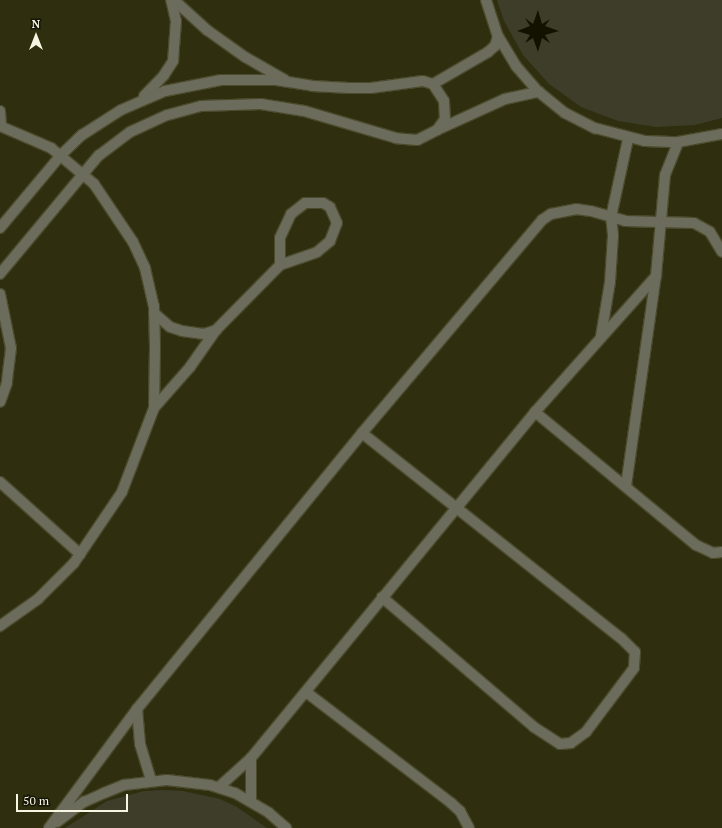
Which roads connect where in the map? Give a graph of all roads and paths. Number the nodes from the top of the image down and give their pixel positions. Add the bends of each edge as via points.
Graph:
1 (172, 0) edge
2 (486, 0) edge
3 (498, 36) junction
4 (289, 82) junction
5 (433, 84) junction
6 (539, 92) junction
7 (134, 103) junction
8 (0, 111) edge
9 (0, 126) edge
10 (437, 130) junction
11 (722, 134) edge
12 (628, 139) junction
13 (678, 142) junction
14 (61, 155) junction
15 (84, 173) junction
16 (611, 217) junction
17 (662, 222) junction
18 (0, 228) edge
19 (722, 252) edge
20 (280, 265) junction
21 (0, 274) edge
22 (656, 276) junction
23 (0, 294) edge
24 (154, 313) junction
25 (216, 330) junction
26 (600, 336) junction
27 (0, 402) edge
28 (154, 408) junction
29 (535, 412) junction
30 (362, 433) junction
31 (0, 482) edge
32 (626, 486) junction
33 (456, 508) junction
34 (722, 552) edge
35 (80, 554) junction
36 (382, 597) junction
37 (0, 626) edge
38 (306, 692) junction
39 (137, 709) junction
40 (251, 758) junction
41 (151, 780) junction
42 (219, 787) junction
43 (251, 801) junction
44 (49, 828) edge
45 (286, 828) edge
46 (469, 828) edge

1 - 4 street via 235,50
1 - 7 street via 176,21 173,60 157,84
2 - 3 street
3 - 5 street via 495,46 488,52
3 - 6 street via 516,66
4 - 5 street via 349,88 371,88 409,81
4 - 7 street via 242,80 201,83 165,91
5 - 10 street via 444,101 445,109 444,118
6 - 10 street via 505,99
6 - 12 street via 565,113
7 - 14 street via 94,125
8 - 9 street
9 - 14 street via 35,140
10 - 15 street via 425,138 408,140 284,107 240,103 201,106 167,115 130,132 99,156
11 - 13 street
12 - 13 street
12 - 16 street
13 - 17 street via 665,175
14 - 15 street
14 - 18 street
15 - 21 street
15 - 24 street via 133,242 145,268
16 - 17 street via 625,221
16 - 26 street via 613,235 610,282
16 - 30 street via 576,209 551,214 542,220
17 - 19 street via 685,222 700,226 710,232
17 - 22 street
20 - 20 street via 317,252 330,241 337,223 330,207 323,203 306,203 291,214 280,238
20 - 25 street
22 - 26 street
22 - 32 street
23 - 27 street via 11,348 7,383
24 - 25 street via 170,326 182,331 204,334
24 - 28 street
25 - 28 street via 190,367
26 - 29 street
28 - 35 street via 122,492
29 - 32 street
29 - 33 street
30 - 33 street
30 - 39 street
31 - 35 street
32 - 34 street via 696,545 713,553
33 - 36 street
33 - 36 street via 635,652 634,668 586,732 568,744 550,740
35 - 37 street via 38,599
36 - 38 street
38 - 40 street
38 - 46 street via 451,803 460,811
39 - 41 street via 140,744
39 - 44 street
40 - 42 street
40 - 43 street
41 - 42 street via 189,781
41 - 44 street via 104,793 84,802
42 - 43 street
43 - 45 street

